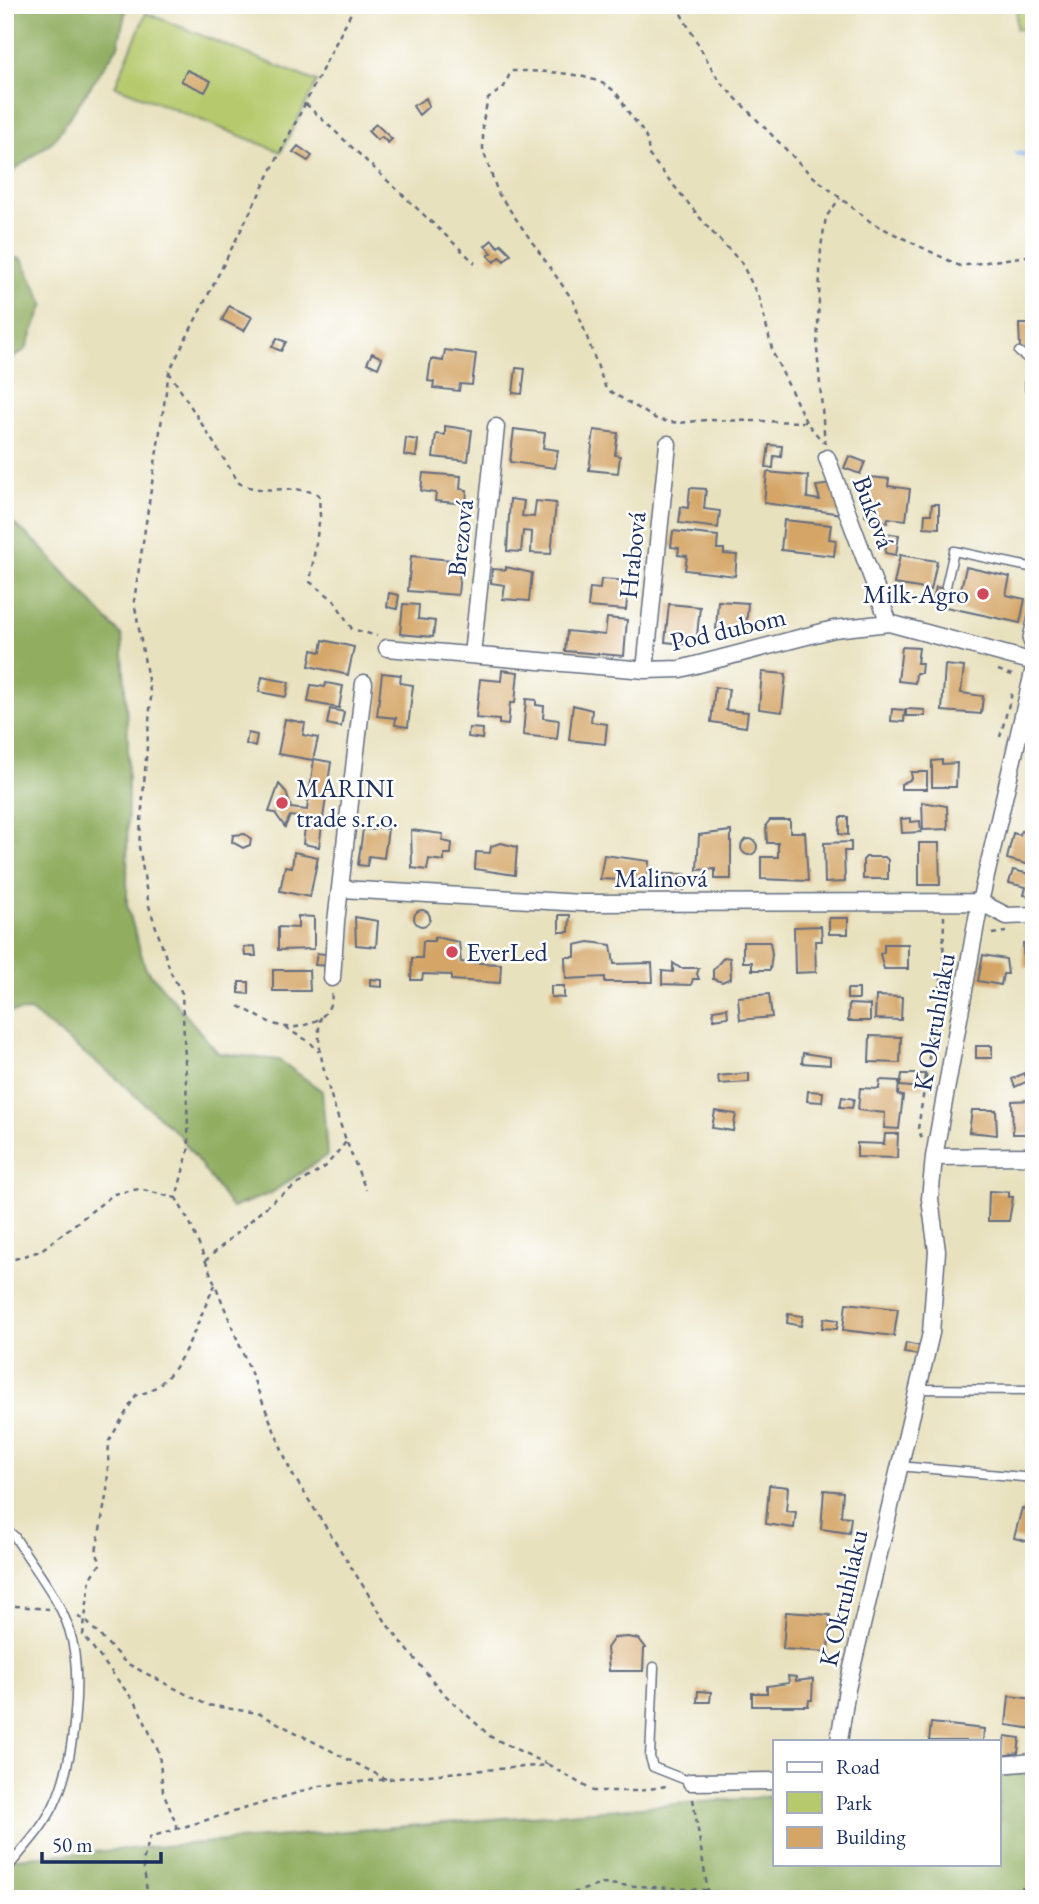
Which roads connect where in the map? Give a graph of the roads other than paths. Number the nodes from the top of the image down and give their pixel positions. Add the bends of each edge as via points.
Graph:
1 (1019, 352) dead end
2 (1034, 363) edge
3 (496, 427) dead end
4 (668, 444) dead end
5 (827, 458) dead end
6 (1034, 568) edge
7 (946, 586) dead end
8 (1034, 610) edge
9 (889, 623) junction
10 (387, 648) road end
11 (472, 655) junction
12 (1034, 660) edge
13 (1034, 668) edge
14 (645, 670) junction
15 (365, 683) dead end
16 (342, 889) junction
17 (980, 902) junction
18 (1034, 915) edge
19 (332, 978) road end
20 (935, 1150) junction
21 (1034, 1156) edge
22 (919, 1389) junction
23 (1034, 1390) edge
24 (898, 1466) junction
25 (1034, 1478) edge
26 (5, 1528) edge
27 (653, 1667) dead end
28 (839, 1740) edge
29 (1034, 1762) edge
30 (1000, 1765) edge
31 (773, 1781) edge
32 (691, 1782) joint
33 (5, 1871) edge

1 - 2 lane
3 - 11 street, Brezová
4 - 14 street, Hrabová
5 - 9 street, Buková
6 - 7 lane via 954,551
8 - 12 lane via 1027,640
9 - 12 street, Pod dubom
9 - 14 street, Pod dubom via 834,629 680,668
10 - 11 street, Pod dubom
11 - 14 street, Pod dubom
13 - 17 street, K Okruhliaku
15 - 16 street
16 - 17 street, Malinová via 582,903
16 - 19 street
17 - 18 street via 1007,916
17 - 20 street, K Okruhliaku
20 - 21 street
20 - 22 street, K Okruhliaku via 930,1199 937,1251 931,1333
22 - 23 lane
22 - 24 street, K Okruhliaku
24 - 25 lane
24 - 28 street, K Okruhliaku
26 - 33 lane via 62,1611 70,1632 74,1669 70,1750 61,1788 52,1809
27 - 32 lane via 653,1767
29 - 30 street
31 - 32 street

